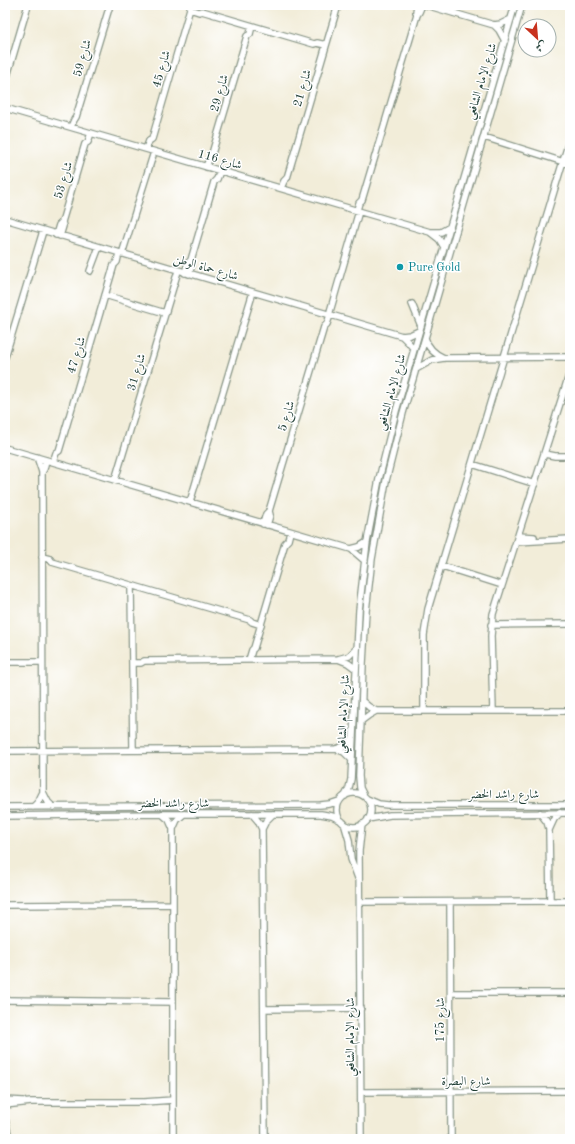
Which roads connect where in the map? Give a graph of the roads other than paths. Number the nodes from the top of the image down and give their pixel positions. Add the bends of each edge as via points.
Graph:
1 (28, 5) edge
2 (110, 5) edge
3 (338, 5) edge
4 (417, 5) edge
5 (422, 5) edge
6 (426, 5) edge
7 (456, 5) edge
8 (515, 5) edge
9 (522, 5) edge
10 (190, 7) edge
11 (453, 13) junction
12 (417, 15) junction
13 (511, 20) junction
14 (250, 25) junction
15 (494, 25) junction
16 (505, 41) junction
17 (325, 48) junction
18 (5, 83) edge
19 (5, 108) edge
20 (73, 128) junction
21 (88, 132) junction
22 (484, 137) junction
23 (570, 138) edge
24 (150, 150) junction
25 (563, 161) junction
26 (570, 164) edge
27 (213, 169) junction
28 (284, 189) junction
29 (359, 211) junction
30 (5, 220) edge
31 (450, 227) junction
32 (43, 231) junction
33 (430, 232) junction
34 (58, 235) junction
35 (99, 247) junction
36 (444, 247) junction
37 (119, 253) junction
38 (178, 270) junction
39 (90, 271) dead end
40 (187, 273) junction
41 (253, 292) junction
42 (105, 295) junction
43 (412, 304) dead end
44 (165, 313) junction
45 (328, 315) junction
46 (420, 328) junction
47 (402, 336) junction
48 (425, 338) junction
49 (414, 350) junction
50 (5, 357) edge
51 (570, 357) edge
52 (444, 358) junction
53 (504, 358) junction
54 (416, 370) junction
55 (570, 372) edge
56 (5, 448) edge
57 (545, 454) junction
58 (570, 456) edge
59 (37, 457) junction
60 (46, 460) junction
61 (55, 463) junction
62 (472, 464) junction
63 (42, 472) junction
64 (115, 480) junction
65 (535, 484) junction
66 (190, 502) junction
67 (265, 524) junction
68 (288, 531) junction
69 (517, 539) junction
70 (570, 539) edge
71 (367, 542) junction
72 (351, 549) junction
73 (42, 560) junction
74 (365, 561) junction
75 (442, 566) junction
76 (502, 585) junction
77 (132, 586) junction
78 (262, 623) junction
79 (570, 624) edge
80 (491, 625) junction
81 (357, 648) junction
82 (338, 659) junction
83 (133, 660) junction
84 (252, 660) junction
85 (5, 662) edge
86 (42, 662) junction
87 (356, 669) junction
88 (362, 701) junction
89 (493, 711) junction
90 (570, 711) edge
91 (376, 712) junction
92 (424, 712) junction
93 (361, 721) junction
94 (352, 739) junction
95 (133, 749) junction
96 (336, 749) junction
97 (42, 750) junction
98 (5, 751) edge
99 (351, 759) junction
100 (43, 792) junction
101 (345, 796) junction
102 (365, 797) junction
103 (339, 801) junction
104 (570, 804) edge
105 (5, 807) edge
106 (33, 807) junction
107 (53, 807) junction
108 (540, 813) junction
109 (560, 813) junction
110 (570, 813) edge
111 (162, 814) junction
112 (184, 814) junction
113 (252, 814) junction
114 (273, 814) junction
115 (5, 816) edge
116 (368, 819) junction
117 (343, 822) junction
118 (362, 824) junction
119 (173, 829) junction
120 (262, 830) junction
121 (549, 830) junction
122 (360, 886) junction
123 (550, 901) junction
124 (570, 901) edge
125 (360, 902) junction
126 (450, 902) junction
127 (173, 904) junction
128 (5, 905) edge
129 (451, 993) junction
130 (570, 993) edge
131 (173, 1000) junction
132 (7, 1001) edge
133 (264, 1008) junction
134 (360, 1008) junction
135 (570, 1091) edge
136 (361, 1092) junction
137 (451, 1092) junction
138 (5, 1100) edge
139 (31, 1102) junction
140 (173, 1102) junction
141 (5, 1105) edge
142 (5, 1119) edge
143 (9, 1139) edge
144 (173, 1139) edge
145 (266, 1139) edge
146 (362, 1139) edge
147 (451, 1139) edge

1 - 18 street
2 - 20 street, شارع 59
3 - 17 street, شارع 21
4 - 12 street
5 - 12 street
6 - 11 street
7 - 11 street
8 - 13 street, شارع الإمام الشافعي
9 - 22 street, شارع الإمام الشافعي
10 - 14 street via 199,12
10 - 24 street, شارع 45
11 - 15 street
12 - 29 street, شارع 5
13 - 15 street
13 - 16 street, شارع الإمام الشافعي
14 - 17 street
14 - 27 street, شارع 29 via 250,34 247,36 211,157
15 - 16 street
16 - 31 street, شارع الإمام الشافعي
17 - 28 street, شارع 21
19 - 20 street, شارع 116
20 - 21 street, شارع 116
21 - 24 street, شارع 116
21 - 34 street, شارع 53
22 - 25 street
22 - 48 street, شارع الإمام الشافعي
23 - 25 street
24 - 27 street, شارع 116
24 - 37 street, شارع 45
25 - 26 street
25 - 53 street
27 - 28 street, شارع 116
27 - 40 street via 217,179 188,263
28 - 29 street, شارع 116
29 - 33 street, شارع 116
29 - 45 street, شارع 5
30 - 32 street, شارع حماة الوطن
31 - 33 street, شارع 116 via 441,232
31 - 36 street, شارع الإمام الشافعي
32 - 34 street, شارع حماة الوطن
32 - 50 street
33 - 36 street
34 - 35 street, شارع حماة الوطن
35 - 37 street, شارع حماة الوطن
35 - 39 street
36 - 46 street, شارع الإمام الشافعي
37 - 38 street, شارع حماة الوطن
37 - 42 street, شارع 47 via 113,261
38 - 40 street, شارع حماة الوطن
38 - 44 street, شارع 31
40 - 41 street, شارع حماة الوطن
41 - 45 street, شارع حماة الوطن
41 - 66 street
42 - 44 street
42 - 61 street, شارع 47 via 60,454
43 - 46 street
44 - 64 street, شارع 31
45 - 47 street, شارع حماة الوطن
45 - 67 street, شارع 5 via 323,323 269,511 270,515
46 - 47 street via 410,335
46 - 49 street, شارع الإمام الشافعي
47 - 49 street
48 - 52 street via 430,349
48 - 54 street, شارع الإمام الشافعي
49 - 71 street, شارع الإمام الشافعي via 385,453
51 - 53 street
52 - 53 street
52 - 54 street via 432,360
53 - 62 street
54 - 88 street, شارع الإمام الشافعي via 392,455 376,532 366,611
55 - 57 street
56 - 59 street
57 - 58 street
57 - 65 street
59 - 60 street
59 - 63 street
60 - 61 street
60 - 63 street
61 - 64 street
62 - 65 street
62 - 75 street
63 - 73 street
64 - 66 street
65 - 69 street
66 - 67 street
67 - 68 street
68 - 72 street
68 - 78 street via 288,540
69 - 70 street
69 - 76 street
71 - 72 street
71 - 74 street, شارع الإمام الشافعي
72 - 74 street
73 - 77 street via 50,560
73 - 86 street
74 - 81 street, شارع الإمام الشافعي
75 - 76 street
75 - 92 street via 425,626
76 - 80 street
77 - 78 street
77 - 83 street
78 - 84 street
79 - 80 street
80 - 89 street
81 - 82 street via 348,656
81 - 87 street, شارع الإمام الشافعي
82 - 84 street
82 - 87 street
83 - 84 street
83 - 95 street
85 - 86 street
86 - 97 street
87 - 94 street, شارع الإمام الشافعي
88 - 91 street
88 - 93 street, شارع الإمام الشافعي
89 - 90 street
89 - 92 street
91 - 92 street
91 - 93 street
93 - 102 street, شارع الإمام الشافعي via 359,780
94 - 96 street
94 - 99 street, شارع الإمام الشافعي
95 - 96 street
95 - 97 street
96 - 99 street
97 - 98 street
97 - 100 street
99 - 101 street, شارع الإمام الشافعي via 351,779
100 - 106 street
100 - 107 street
101 - 102 street via 354,793
101 - 103 street
102 - 104 street, شارع راشد الخضر via 375,803 388,805
102 - 116 street via 370,803
103 - 107 street, شارع راشد الخضر via 320,805
103 - 117 street via 337,810
105 - 106 street, شارع راشد الخضر
106 - 107 street, شارع راشد الخضر
108 - 109 street, شارع راشد الخضر
108 - 116 street, شارع راشد الخضر via 390,815
108 - 121 street
109 - 110 street, شارع راشد الخضر
109 - 121 street
111 - 112 street, شارع راشد الخضر
111 - 115 street, شارع راشد الخضر
111 - 119 street
112 - 113 street, شارع راشد الخضر
112 - 119 street via 177,820
113 - 114 street, شارع راشد الخضر
113 - 120 street
114 - 117 street, شارع راشد الخضر via 321,814
114 - 120 street
116 - 118 street
117 - 118 street via 351,826
117 - 122 street, شارع الإمام الشافعي
118 - 122 street, شارع الإمام الشافعي via 359,844
119 - 127 street
120 - 133 street
121 - 123 street
122 - 125 street, شارع الإمام الشافعي
123 - 124 street
123 - 126 street
125 - 126 street
125 - 134 street, شارع الإمام الشافعي
126 - 129 street, شارع 175
127 - 128 street
127 - 131 street
129 - 130 street
129 - 137 street, شارع 175
131 - 132 street
131 - 140 street
133 - 134 street
133 - 145 street
134 - 136 street, شارع الإمام الشافعي
135 - 137 street, شارع البصرة
136 - 137 street, شارع البصرة
136 - 146 street, شارع الإمام الشافعي
137 - 147 street, شارع 175
138 - 139 street
139 - 140 street
139 - 141 street
140 - 144 street
142 - 143 street

